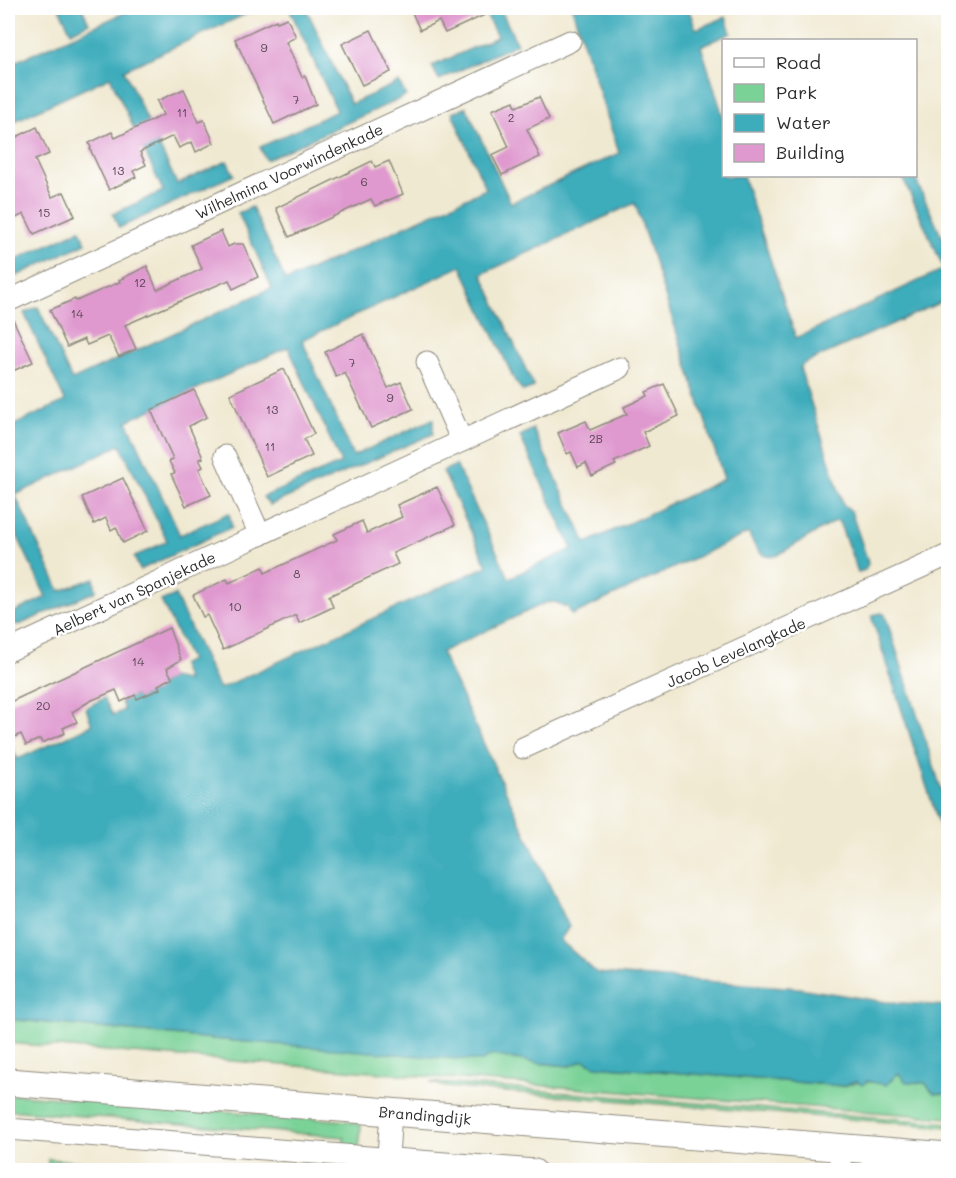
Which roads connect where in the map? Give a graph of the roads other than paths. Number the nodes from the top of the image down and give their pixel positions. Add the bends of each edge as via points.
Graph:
1 (570, 41) dead end
2 (8, 301) edge
3 (426, 362) dead end
4 (620, 368) dead end
5 (462, 441) junction
6 (225, 456) dead end
7 (260, 535) junction
8 (948, 555) edge
9 (8, 651) edge
10 (523, 748) dead end
11 (8, 1082) edge
12 (391, 1113) junction
13 (8, 1129) edge
14 (948, 1156) edge
15 (841, 1159) edge
16 (387, 1164) edge
17 (535, 1170) edge

1 - 2 street, Wilhelmina Voorwindenkade
3 - 5 street
4 - 5 street, Aelbert van Spanjekade
5 - 7 street, Aelbert van Spanjekade
6 - 7 street
7 - 9 street, Aelbert van Spanjekade
8 - 10 street, Jacob Levelangkade
11 - 12 street, Brandingdijk
12 - 15 street, Brandingdijk
12 - 16 street
13 - 16 street
14 - 15 street, Brandingdijk
16 - 17 street

